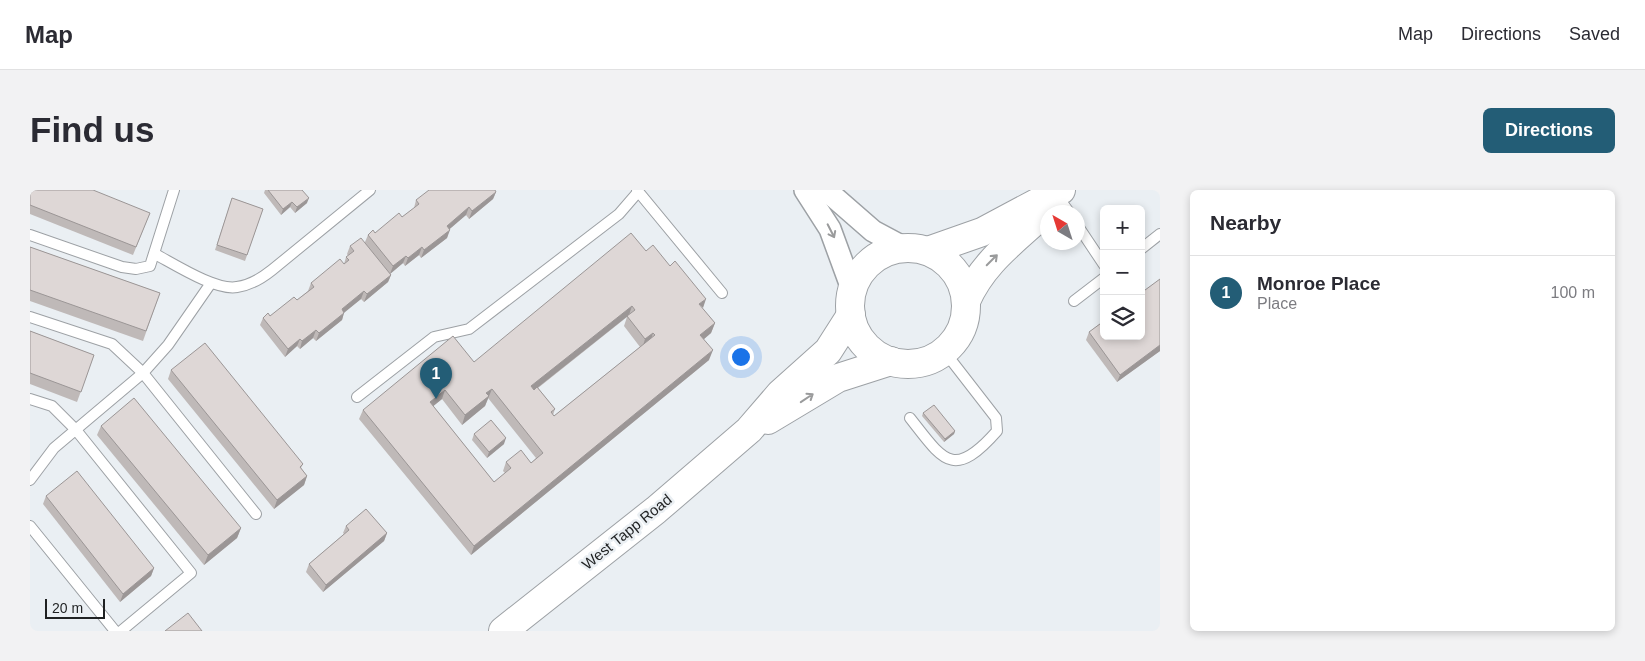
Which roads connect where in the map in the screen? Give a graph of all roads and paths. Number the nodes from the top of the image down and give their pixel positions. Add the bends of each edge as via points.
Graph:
1 (370, 190) edge
2 (805, 190) edge
3 (826, 190) edge
4 (171, 191) edge
5 (638, 191) edge
6 (1062, 199) edge
7 (1160, 234) edge
8 (30, 236) edge
9 (1085, 236) edge
10 (1145, 246) edge
11 (916, 249) junction
12 (155, 254) junction
13 (1100, 259) edge
14 (1100, 281) edge
15 (211, 282) junction
16 (722, 293) dead end
17 (966, 301) junction
18 (1074, 301) dead end
19 (852, 302) junction
20 (30, 317) edge
21 (944, 351) junction
22 (891, 361) junction
23 (143, 373) junction
24 (357, 397) dead end
25 (30, 398) edge
26 (910, 418) dead end
27 (76, 430) junction
28 (749, 430) junction
29 (30, 480) edge
30 (256, 514) dead end
31 (30, 526) edge
32 (116, 631) edge
33 (121, 631) edge
34 (503, 631) edge

1 - 15 lane via 258,281 236,288
2 -> 19 street via 830,229
3 - 11 street via 872,231
4 - 12 lane
5 - 16 lane
5 - 24 lane via 619,214 469,329 434,337
6 - 11 main road, West Tapp Road via 1016,212 982,232
17 -> 6 main road, West Tapp Road via 988,264
7 - 10 lane
8 - 12 lane via 122,267 150,266
9 - 13 lane
11 - 17 main road, West Tapp Road via 943,258 963,285
11 - 19 main road, West Tapp Road via 886,252 872,261 860,274
12 - 15 lane
14 - 18 lane
15 - 23 lane via 168,345
17 - 21 main road, West Tapp Road via 962,329
19 - 22 main road, West Tapp Road via 856,330 864,344
19 - 28 main road, West Tapp Road via 828,351 780,394
20 - 23 lane via 112,344
21 - 22 main road, West Tapp Road via 919,363
21 - 26 lane via 996,418 997,431 986,444 961,461 951,462 938,454
28 -> 22 main road, West Tapp Road via 789,410 838,378
23 - 27 lane
23 - 30 lane
25 - 27 lane via 52,406
27 - 29 lane via 54,448
27 - 33 lane via 191,573
28 - 34 main road, West Tapp Road via 656,510
31 - 32 lane

